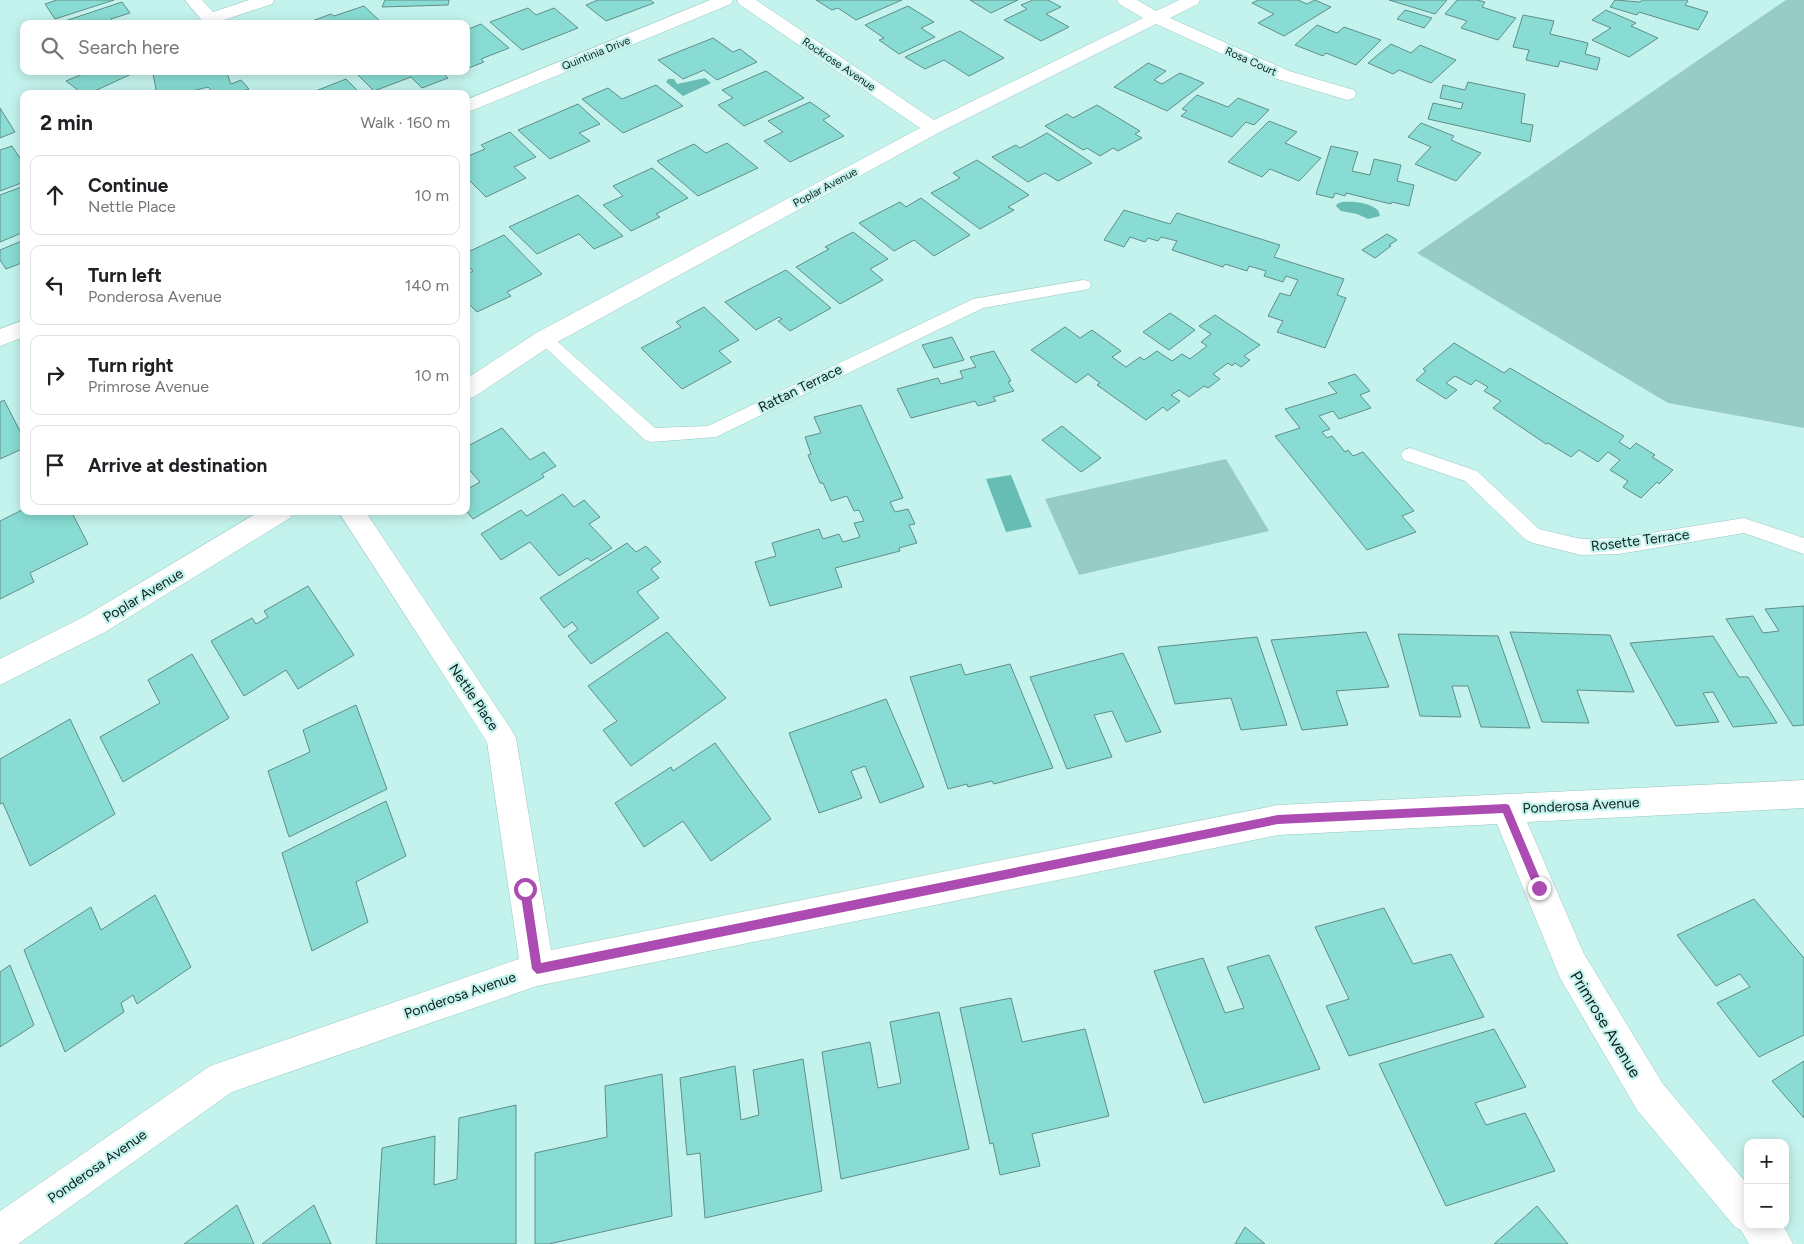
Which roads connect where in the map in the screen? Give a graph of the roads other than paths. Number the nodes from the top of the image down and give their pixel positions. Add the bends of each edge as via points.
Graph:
1 (193, 0) edge
2 (266, 0) edge
3 (725, 0) edge
4 (745, 0) edge
5 (1124, 0) edge
6 (1192, 0) edge
7 (1158, 18) junction
8 (1347, 94) dead end
9 (470, 105) edge
10 (933, 128) junction
11 (1083, 285) dead end
12 (20, 330) edge
13 (0, 338) edge
14 (544, 339) junction
15 (470, 388) edge
16 (1410, 455) dead end
17 (274, 515) edge
18 (354, 515) edge
19 (1804, 546) edge
20 (0, 673) edge
21 (1804, 794) edge
22 (1506, 808) junction
23 (537, 969) junction
24 (1744, 1209) edge
25 (1761, 1229) edge
26 (0, 1234) edge
27 (1774, 1244) edge

1 - 2 street via 210,19
3 - 9 street, Quintinia Drive
4 - 10 street, Rockrose Avenue
5 - 7 street, Rosa Court
6 - 7 street, Poplar Avenue
7 - 8 street, Rosa Court via 1283,75
7 - 10 street, Poplar Avenue
10 - 14 street, Poplar Avenue
11 - 14 lane, Rattan Terrace via 979,303 710,432 651,435
12 - 13 street
14 - 15 street, Poplar Avenue
16 - 19 lane, Rosette Terrace via 1471,476 1534,535 1581,547 1618,546 1744,525
17 - 20 street, Poplar Avenue via 95,624
18 - 23 street, Nettle Place via 501,738
21 - 22 street, Ponderosa Avenue
22 - 23 street, Ponderosa Avenue via 1278,820
22 - 24 street, Primrose Avenue via 1572,966 1650,1097
23 - 26 street, Ponderosa Avenue via 222,1078
25 - 27 street

